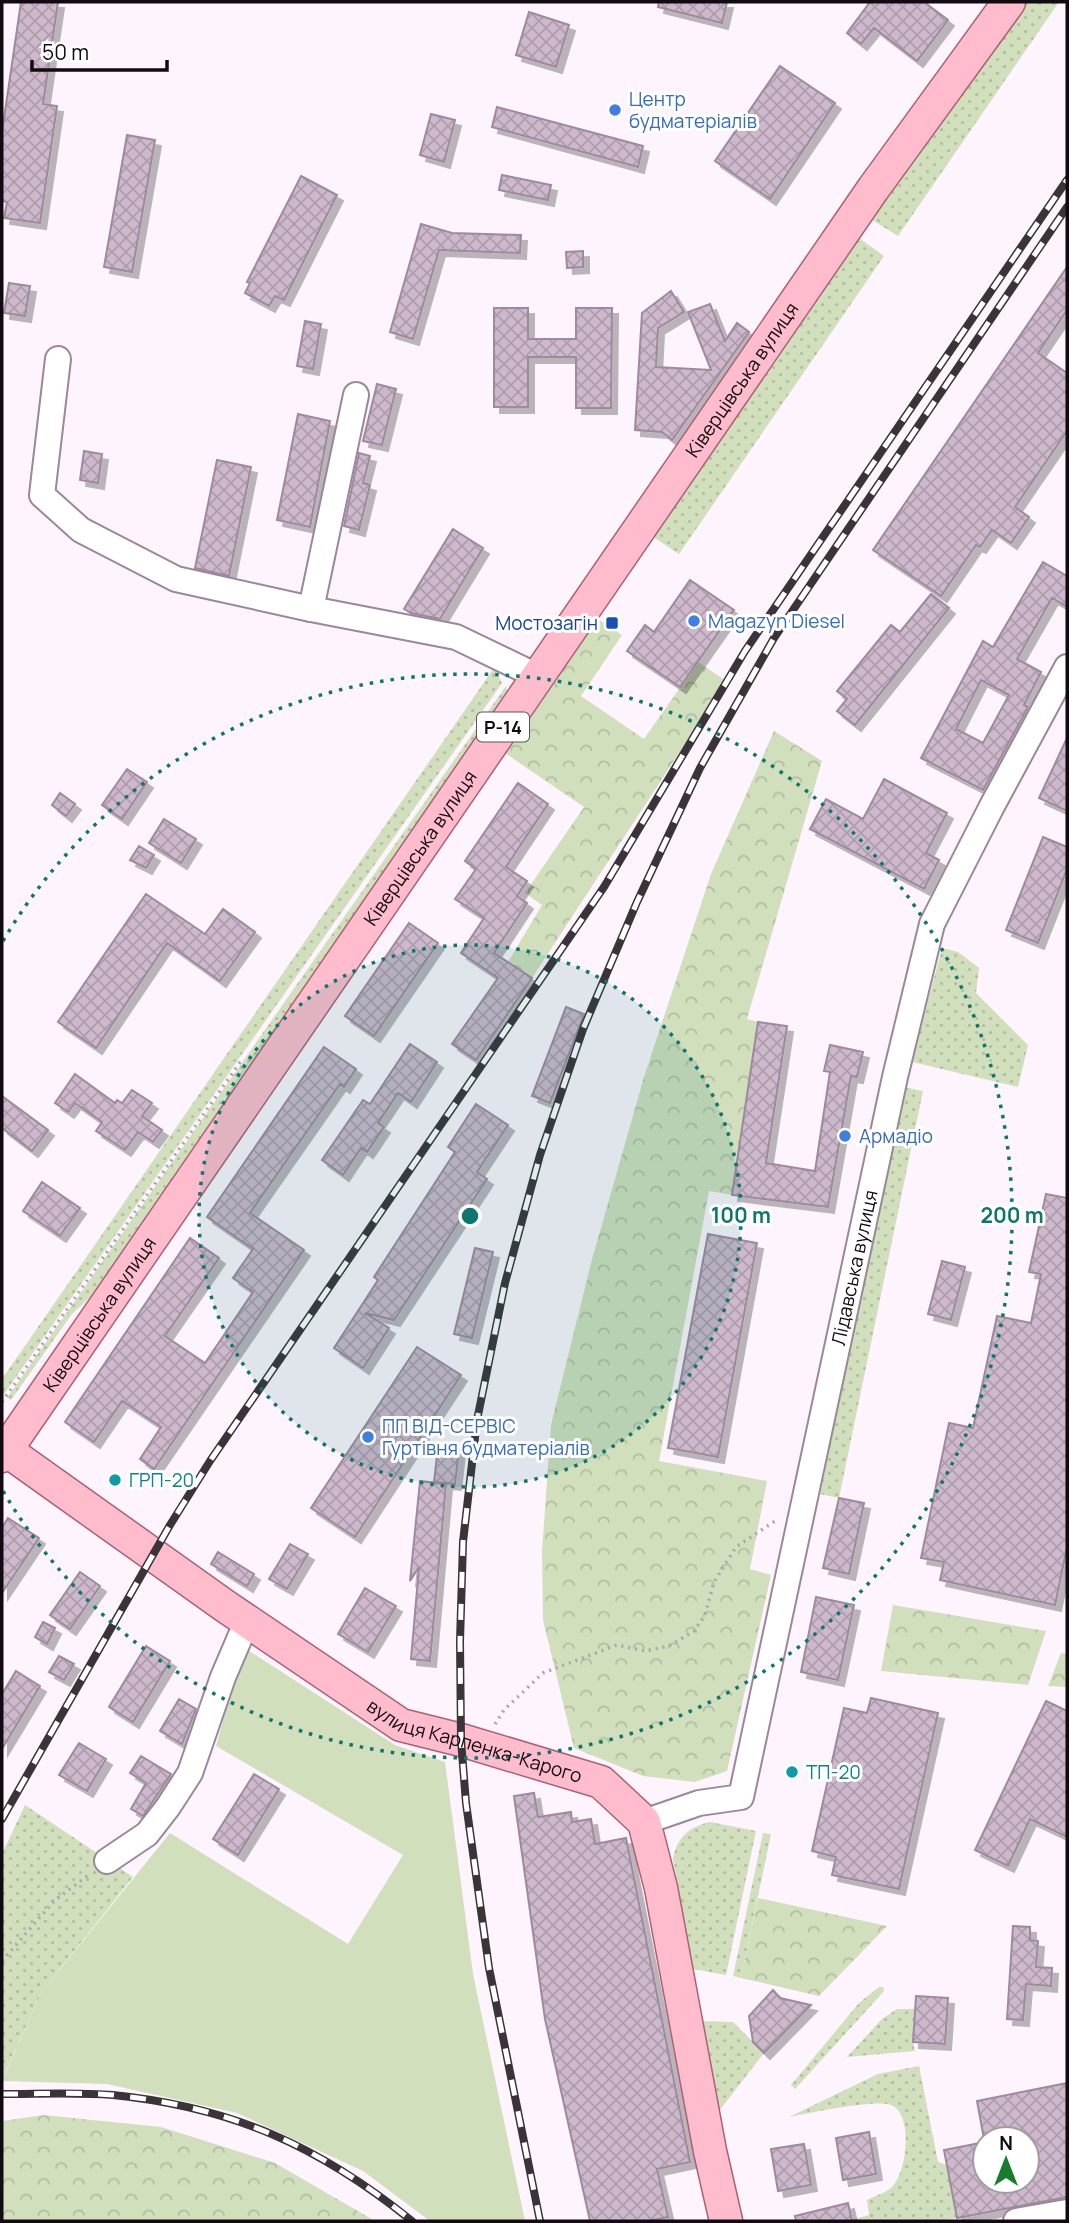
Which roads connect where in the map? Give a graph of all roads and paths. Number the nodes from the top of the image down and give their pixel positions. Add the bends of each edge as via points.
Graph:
1 (1009, 2) edge
2 (58, 359) dead end
3 (356, 395) dead end
4 (311, 609) junction
5 (1067, 667) edge
6 (537, 676) junction
7 (4, 1453) edge
8 (804, 1502) junction
9 (247, 1621) junction
10 (480, 1746) junction
11 (644, 1822) junction
12 (107, 1861) joint
13 (2, 1962) edge
14 (1067, 2212) edge
15 (726, 2221) edge
16 (1016, 2221) edge

1 - 6 main road, Ківерцівська вулиця / Р-14 via 873,189
2 - 4 street via 42,495 81,530 176,579
3 - 4 street
4 - 6 street via 456,637
5 - 8 street, Лідавська вулиця via 932,924
6 - 7 main road, Ківерцівська вулиця / Р-14
7 - 9 main road, вулиця Карпенка-Карого
8 - 10 path via 736,1547 714,1582 705,1615 694,1630 669,1646 645,1651 617,1645 543,1673 504,1710
8 - 11 street, Лідавська вулиця via 741,1797 699,1803
9 - 10 main road, вулиця Карпенка-Карого via 401,1725
9 - 12 street via 190,1773 147,1834
10 - 11 main road, вулиця Карпенка-Карого via 601,1782
11 - 15 main road
12 - 13 path via 54,1901
14 - 16 street

